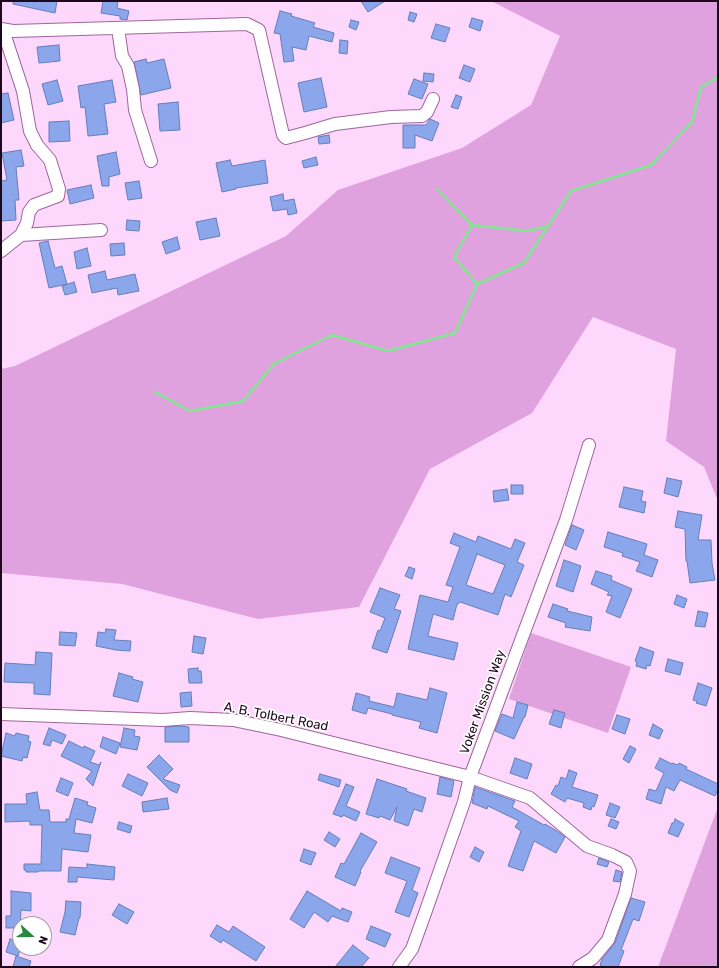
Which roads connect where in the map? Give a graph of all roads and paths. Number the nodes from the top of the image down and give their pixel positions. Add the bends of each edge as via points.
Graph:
1 (118, 28) junction
2 (2, 29) edge
3 (433, 99) dead end
4 (151, 161) dead end
5 (101, 230) dead end
6 (21, 235) junction
7 (1, 251) edge
8 (589, 445) dead end
9 (1, 714) edge
10 (470, 777) junction
11 (399, 967) edge
12 (579, 967) edge

1 - 2 street via 13,31
1 - 3 street via 247,24 259,30 283,135 286,138 335,124 422,116 427,112
1 - 4 street via 122,56 128,66 133,89 135,110
2 - 6 street via 23,91 30,131 37,145 50,160 59,189 58,196 34,205
5 - 6 street
6 - 7 street
8 - 10 street, Voker Mission Way via 566,520
9 - 10 street, A. B. Tolbert Road via 232,720
10 - 11 street, Voker Mission Way via 464,802 412,949
10 - 12 street, A. B. Tolbert Road via 530,798 587,846 626,862 630,870 625,894 608,940 592,958

